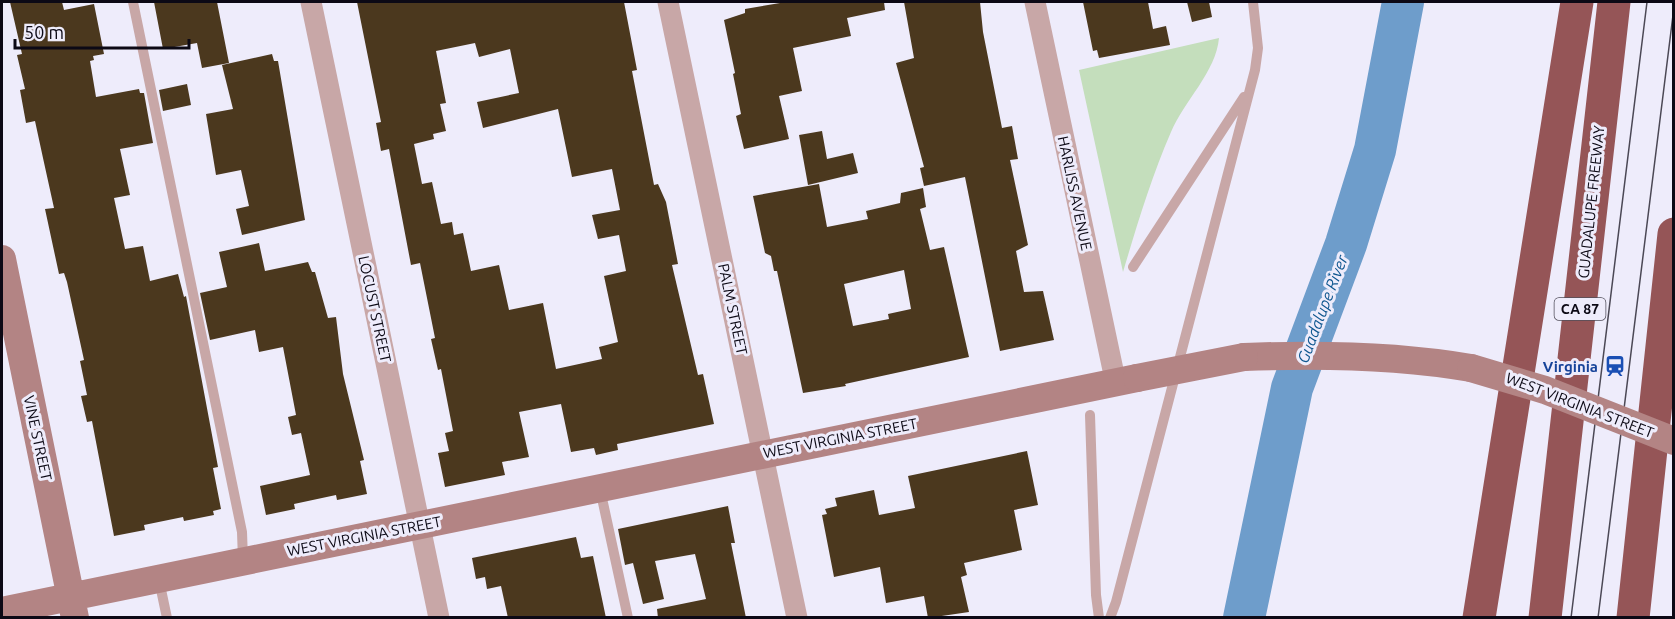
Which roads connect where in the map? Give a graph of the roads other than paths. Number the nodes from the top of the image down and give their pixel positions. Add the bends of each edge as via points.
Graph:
1 (133, 2) edge
2 (311, 2) edge
3 (668, 2) edge
4 (1035, 2) edge
5 (1253, 2) edge
6 (1576, 2) edge
7 (1614, 2) edge
8 (1250, 89) junction
9 (1674, 234) edge
10 (2, 260) edge
11 (1133, 267) dead end
12 (1126, 381) junction
13 (1090, 416) dead end
14 (1674, 441) edge
15 (763, 453) junction
16 (599, 487) junction
17 (420, 525) junction
18 (243, 560) junction
19 (158, 578) junction
20 (72, 607) edge
21 (2, 611) edge
22 (167, 618) edge
23 (439, 618) edge
24 (628, 618) edge
25 (797, 618) edge
26 (1099, 618) edge
27 (1110, 618) edge
28 (1479, 618) edge
29 (1545, 618) edge
30 (1633, 618) edge

1 - 18 lane via 240,520
2 - 17 street, LOCUST STREET
3 - 15 street, PALM STREET
4 - 12 street, HARLISS AVENUE
5 - 8 lane via 1258,48
6 - 28 highway
7 - 29 highway, GUADALUPE FREEWAY / CA 87
8 - 11 lane
8 - 27 lane
9 - 30 highway
10 - 20 street, VINE STREET
12 - 14 street, WEST VIRGINIA STREET, bridge via 1244,357 1422,359 1471,368 1545,390
12 - 15 street, WEST VIRGINIA STREET
13 - 26 lane
15 - 16 street, WEST VIRGINIA STREET
15 - 25 street, PALM STREET
16 - 17 street, WEST VIRGINIA STREET
16 - 24 lane
17 - 18 street, WEST VIRGINIA STREET
17 - 23 street, LOCUST STREET
18 - 19 street, WEST VIRGINIA STREET
19 - 20 street, WEST VIRGINIA STREET
19 - 22 lane
20 - 21 street, WEST VIRGINIA STREET

